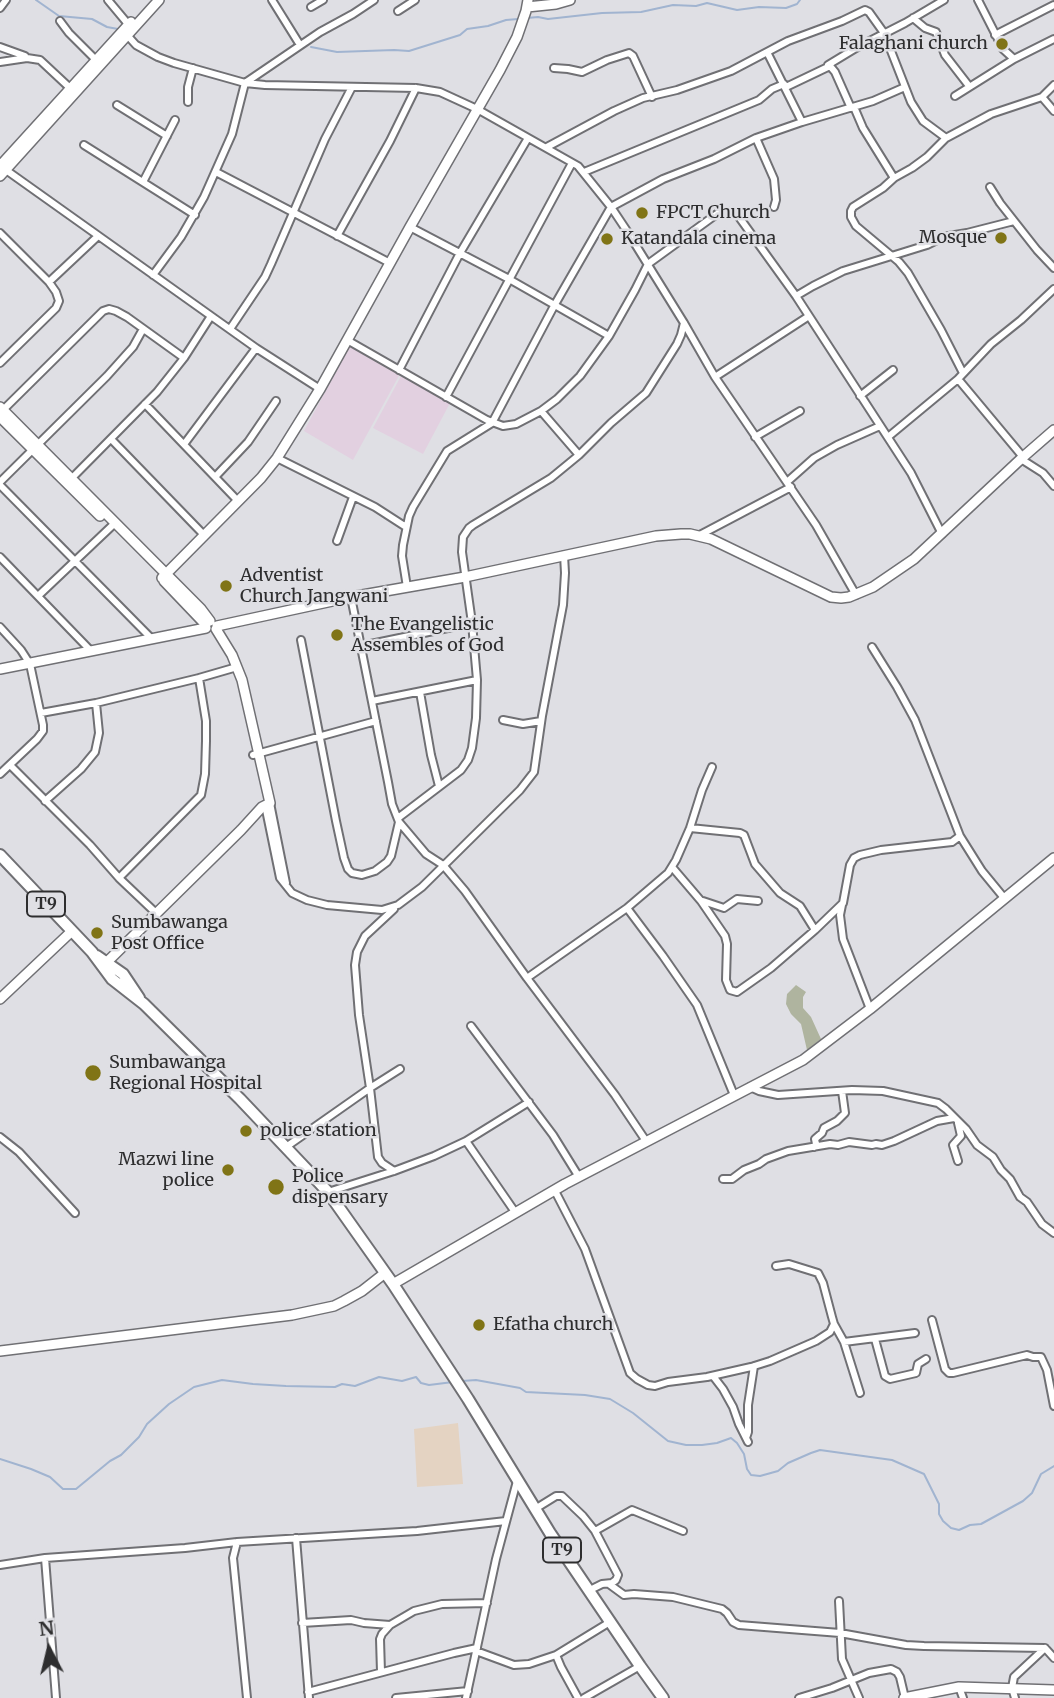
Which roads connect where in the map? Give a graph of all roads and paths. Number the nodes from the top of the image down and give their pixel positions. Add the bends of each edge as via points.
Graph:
1 (6, 0) edge
2 (108, 0) edge
3 (151, 0) edge
4 (159, 0) edge
5 (272, 0) edge
6 (323, 0) edge
7 (373, 0) edge
8 (415, 0) edge
9 (570, 0) edge
10 (944, 0) edge
11 (978, 0) edge
12 (1054, 5) edge
13 (311, 7) dead end
14 (0, 8) edge
15 (398, 11) dead end
16 (525, 11) edge
17 (913, 18) junction
18 (60, 21) dead end
19 (128, 30) junction
20 (884, 33) junction
21 (995, 35) junction
22 (1054, 39) edge
23 (300, 45) junction
24 (0, 47) edge
25 (767, 52) junction
26 (30, 58) junction
27 (96, 60) junction
28 (1014, 60) junction
29 (0, 62) edge
30 (828, 65) junction
31 (192, 68) junction
32 (554, 68) dead end
33 (245, 83) junction
34 (1054, 85) edge
35 (785, 86) junction
36 (969, 86) junction
37 (352, 87) junction
38 (905, 87) junction
39 (70, 88) junction
40 (416, 88) junction
41 (955, 96) dead end
42 (652, 97) junction
43 (1041, 97) junction
44 (188, 102) dead end
45 (117, 106) dead end
46 (853, 107) junction
47 (477, 109) junction
48 (1054, 111) edge
49 (175, 120) dead end
50 (802, 122) junction
51 (167, 136) junction
52 (528, 138) junction
53 (756, 138) junction
54 (947, 138) junction
55 (83, 145) dead end
56 (547, 147) junction
57 (572, 163) junction
58 (2, 170) edge
59 (584, 172) junction
60 (216, 173) junction
61 (894, 178) junction
62 (143, 182) junction
63 (990, 187) dead end
64 (611, 207) junction
65 (774, 207) dead end
66 (293, 212) junction
67 (195, 215) junction
68 (1014, 221) junction
69 (410, 227) junction
70 (0, 233) edge
71 (98, 236) junction
72 (337, 236) junction
73 (460, 253) junction
74 (891, 255) junction
75 (390, 263) junction
76 (648, 264) junction
77 (1054, 268) edge
78 (153, 275) junction
79 (509, 279) junction
80 (49, 282) junction
81 (1054, 291) edge
82 (796, 296) junction
83 (554, 306) junction
84 (211, 316) junction
85 (809, 316) junction
86 (684, 323) junction
87 (230, 328) junction
88 (143, 329) junction
89 (609, 336) junction
90 (346, 340) junction
91 (256, 348) junction
92 (184, 358) junction
93 (0, 363) edge
94 (399, 370) junction
95 (893, 370) dead end
96 (961, 376) junction
97 (715, 377) junction
98 (320, 389) junction
99 (860, 396) junction
100 (446, 397) junction
101 (276, 401) dead end
102 (145, 404) junction
103 (1, 411) edge
104 (541, 411) junction
105 (800, 411) dead end
106 (492, 423) junction
107 (880, 426) junction
108 (1054, 430) edge
109 (888, 437) junction
110 (755, 438) junction
111 (111, 439) junction
112 (185, 443) junction
113 (35, 447) junction
114 (579, 455) junction
115 (277, 458) junction
116 (1022, 458) junction
117 (216, 476) junction
118 (71, 479) junction
119 (0, 483) edge
120 (789, 484) junction
121 (1054, 486) edge
122 (353, 497) junction
123 (238, 501) junction
124 (113, 525) junction
125 (406, 527) junction
126 (943, 534) junction
127 (204, 535) junction
128 (698, 536) junction
129 (337, 541) dead end
130 (564, 555) junction
131 (0, 557) edge
132 (74, 562) junction
133 (163, 575) junction
134 (465, 577) junction
135 (407, 587) junction
136 (856, 595) junction
137 (38, 596) junction
138 (351, 597) junction
139 (472, 623) junction
140 (0, 627) edge
141 (211, 627) junction
142 (151, 638) junction
143 (301, 640) dead end
144 (361, 646) junction
145 (872, 647) dead end
146 (90, 650) junction
147 (30, 664) junction
148 (235, 668) junction
149 (0, 669) edge
150 (199, 678) junction
151 (477, 680) junction
152 (421, 692) junction
153 (372, 701) junction
154 (96, 703) junction
155 (41, 713) junction
156 (503, 720) dead end
157 (376, 721) junction
158 (541, 721) junction
159 (318, 736) junction
160 (256, 754) junction
161 (10, 765) junction
162 (712, 767) dead end
163 (0, 774) edge
164 (439, 786) junction
165 (45, 801) junction
166 (267, 804) junction
167 (398, 820) junction
168 (690, 828) junction
169 (960, 836) junction
170 (0, 855) edge
171 (1054, 859) edge
172 (443, 865) junction
173 (672, 867) junction
174 (119, 878) junction
175 (1005, 899) junction
176 (701, 901) junction
177 (758, 901) dead end
178 (843, 903) junction
179 (398, 905) junction
180 (627, 908) junction
181 (157, 914) junction
182 (815, 930) junction
183 (72, 931) junction
184 (115, 973) junction
185 (527, 978) junction
186 (1, 996) edge
187 (870, 1009) junction
188 (471, 1026) dead end
189 (400, 1069) dead end
190 (750, 1087) junction
191 (370, 1088) junction
192 (842, 1091) junction
193 (734, 1095) junction
194 (529, 1102) junction
195 (956, 1120) junction
196 (1, 1141) edge
197 (646, 1141) junction
198 (466, 1142) junction
199 (286, 1147) junction
200 (814, 1147) junction
201 (958, 1161) dead end
202 (394, 1171) junction
203 (579, 1177) junction
204 (723, 1179) dead end
205 (555, 1191) junction
206 (328, 1192) junction
207 (515, 1212) junction
208 (75, 1213) dead end
209 (1054, 1233) edge
210 (776, 1266) dead end
211 (385, 1273) junction
212 (393, 1284) junction
213 (932, 1320) dead end
214 (834, 1324) junction
215 (915, 1333) dead end
216 (874, 1339) junction
217 (844, 1342) junction
218 (0, 1351) edge
219 (926, 1359) dead end
220 (754, 1366) junction
221 (713, 1376) junction
222 (860, 1393) dead end
223 (1054, 1406) edge
224 (517, 1482) junction
225 (535, 1509) junction
226 (506, 1521) junction
227 (595, 1531) junction
228 (683, 1531) dead end
229 (296, 1538) junction
230 (237, 1542) junction
231 (227, 1543) junction
232 (45, 1558) junction
233 (233, 1558) junction
234 (0, 1565) edge
235 (608, 1584) junction
236 (590, 1590) junction
237 (839, 1601) dead end
238 (487, 1603) junction
239 (610, 1622) junction
240 (302, 1623) junction
241 (390, 1625) junction
242 (840, 1633) junction
243 (1045, 1648) junction
244 (477, 1650) junction
245 (556, 1655) junction
246 (1054, 1658) edge
247 (640, 1666) junction
248 (382, 1672) junction
249 (851, 1680) junction
250 (959, 1687) junction
251 (1054, 1690) edge
252 (1014, 1693) edge
253 (309, 1695) edge
254 (467, 1695) edge
255 (56, 1698) edge
256 (247, 1698) edge
257 (396, 1698) edge
258 (578, 1698) edge
259 (584, 1698) edge
260 (663, 1698) edge
261 (799, 1698) edge
262 (859, 1698) edge
263 (908, 1698) edge
264 (963, 1698) edge

1 - 14 street
2 - 19 street
3 - 19 street
4 - 19 street
5 - 23 street
6 - 13 street
7 - 23 street
8 - 15 street
9 - 16 street
10 - 17 street
11 - 21 street
12 - 21 street
16 - 47 street via 511,49
17 - 20 street
17 - 36 street via 936,32 945,55
18 - 27 street
19 - 27 street
19 - 31 street via 136,44
19 - 58 street
20 - 25 street via 865,10
20 - 30 street
20 - 38 street
21 - 28 street
22 - 28 street
23 - 33 street
24 - 26 street
25 - 35 street
25 - 42 street via 731,71
26 - 29 street
26 - 39 street via 40,60
27 - 39 street
28 - 36 street
30 - 35 street
30 - 46 street
31 - 33 street
31 - 44 street
32 - 42 street via 582,72 629,53
33 - 37 street
33 - 60 street
34 - 43 street
35 - 50 street
35 - 59 street via 776,86 759,100
36 - 41 street
37 - 40 street
37 - 66 street
38 - 46 street
38 - 54 street via 923,121
39 - 58 street
40 - 47 street via 440,92
40 - 72 street
42 - 56 street via 614,111
43 - 48 street
43 - 54 street via 991,114
45 - 51 street
46 - 50 street
46 - 61 street
47 - 52 street
47 - 69 street
49 - 51 street
50 - 53 street
51 - 62 street
52 - 56 street
52 - 73 street
53 - 64 street
53 - 65 street via 774,179
54 - 61 street
55 - 62 street
56 - 57 street
57 - 59 street
57 - 79 street
58 - 71 street
59 - 64 street
60 - 66 street
60 - 67 street
61 - 74 street via 853,207 850,217
62 - 67 street
63 - 68 street
64 - 76 street
64 - 83 street
66 - 72 street
66 - 87 street via 265,277
67 - 78 street
68 - 74 street
68 - 77 street
69 - 73 street
69 - 75 street
70 - 80 street
71 - 78 street
71 - 80 street
72 - 75 street
73 - 79 street
73 - 94 street
74 - 82 street via 827,278
74 - 96 street via 921,294
75 - 90 street
76 - 82 street via 720,212 732,211
76 - 86 street
76 - 89 street
78 - 84 street
79 - 83 street
79 - 100 street
80 - 93 street via 57,296 56,308
81 - 96 street via 990,344
82 - 85 street
83 - 89 street
83 - 106 street
84 - 87 street
84 - 92 street
85 - 97 street
85 - 99 street
86 - 97 street
86 - 114 street via 677,344 646,393
87 - 91 street
88 - 92 street
88 - 103 street via 116,311 103,311
88 - 113 street via 126,355
89 - 104 street via 580,376
90 - 94 street
90 - 98 street
91 - 98 street
91 - 112 street
92 - 102 street
94 - 100 street
95 - 99 street
96 - 109 street
96 - 116 street
97 - 110 street
98 - 115 street
99 - 107 street
100 - 106 street
101 - 117 street via 248,442
102 - 111 street
102 - 112 street
103 - 113 street
104 - 106 street via 516,424
104 - 114 street
105 - 110 street
106 - 125 street via 447,451
107 - 109 street
107 - 120 street via 814,458
108 - 116 street
109 - 126 street
110 - 120 street
111 - 118 street
111 - 127 street
112 - 117 street
113 - 118 street
113 - 119 street
113 - 124 street
114 - 134 street via 551,478 469,528 462,542
115 - 122 street
115 - 123 street
116 - 121 street
116 - 126 street
117 - 123 street
118 - 124 street
119 - 132 street
120 - 128 street
120 - 136 street
122 - 125 street
122 - 129 street
123 - 127 street
124 - 132 street
124 - 133 street
125 - 135 street via 402,556
126 - 136 street via 902,568
127 - 133 street
128 - 130 street via 656,536
128 - 136 street via 821,593 841,598
130 - 134 street
130 - 158 street via 563,605
131 - 137 street
132 - 137 street
132 - 142 street
133 - 141 street via 201,609
134 - 135 street
134 - 139 street
135 - 138 street
137 - 146 street
138 - 141 street
138 - 144 street
139 - 144 street
139 - 151 street
140 - 147 street
141 - 142 street
141 - 148 street
142 - 146 street
143 - 159 street
144 - 153 street
145 - 169 street via 915,720
146 - 147 street
147 - 149 street
147 - 155 street
148 - 150 street
148 - 160 street
150 - 154 street
150 - 174 street via 206,721 201,795
151 - 152 street
151 - 164 street via 468,760
152 - 153 street
152 - 164 street
153 - 157 street
154 - 155 street
154 - 165 street via 99,733 95,752
155 - 161 street via 43,731
156 - 158 street
157 - 159 street
157 - 167 street
158 - 172 street via 531,776
159 - 160 street
159 - 167 street via 344,858 352,873 362,875 387,862
160 - 166 street
161 - 163 street
161 - 165 street
162 - 168 street
164 - 167 street
165 - 174 street
166 - 179 street via 279,872 292,893 327,905 382,910
166 - 181 street
167 - 172 street via 426,854
168 - 173 street
168 - 182 street via 744,835 755,864 780,893 800,906
169 - 175 street
169 - 178 street via 952,842 860,855 850,865
170 - 183 highway, T9
171 - 175 street
172 - 179 street
172 - 185 street
173 - 176 street
173 - 180 street
174 - 181 street
175 - 187 street
176 - 177 street via 724,908 737,899
176 - 182 street via 725,936 727,987 733,992 741,991
178 - 182 street
178 - 187 street via 843,939
179 - 191 street via 365,936 355,965
180 - 185 street
180 - 193 street via 697,1005
181 - 184 street
183 - 184 highway, T9
183 - 186 street
184 - 199 highway, T9
185 - 197 street
187 - 190 street via 803,1060
188 - 194 street
189 - 191 street
190 - 192 street via 778,1095
190 - 193 street
191 - 199 street
191 - 202 street via 378,1157
192 - 195 street via 883,1091 921,1098 942,1105
192 - 200 street via 845,1113 814,1139
193 - 197 street
194 - 198 street
194 - 203 street
195 - 200 street via 937,1121 882,1145 849,1142
195 - 201 street via 961,1136 953,1144
195 - 209 street via 993,1157 1020,1197
196 - 208 street via 19,1152
197 - 203 street
198 - 202 street
198 - 207 street
199 - 206 highway, T9
200 - 204 street via 783,1153 732,1179
202 - 206 street
203 - 205 street
205 - 207 street
205 - 221 street via 584,1248 630,1373 655,1386
206 - 211 highway, T9
207 - 212 street
210 - 214 street via 789,1264 818,1273
211 - 212 highway, T9
211 - 218 street via 334,1306 292,1315
212 - 224 highway, T9
213 - 223 street via 949,1373 1027,1355 1041,1357
214 - 217 street
214 - 220 street via 816,1341
215 - 216 street
216 - 217 street
216 - 219 street via 885,1376 890,1379 916,1373 918,1363
217 - 222 street
220 - 221 street
220 - 221 street via 747,1440
224 - 225 highway, T9
224 - 226 street
225 - 227 street via 562,1496
225 - 236 highway, T9
226 - 229 street
226 - 238 street
227 - 228 street via 632,1510
227 - 235 street via 618,1575
229 - 230 street
229 - 240 street
230 - 231 street
230 - 233 street
231 - 232 street
231 - 233 street
232 - 234 street
232 - 255 street
233 - 256 street
235 - 236 street
235 - 242 street via 624,1595 673,1597 722,1609 740,1625
236 - 239 highway, T9
237 - 242 street
238 - 241 street via 442,1604 414,1611
238 - 244 street
239 - 245 street
239 - 247 highway, T9
240 - 241 street via 351,1620
240 - 253 street
241 - 248 street via 380,1639
242 - 243 street via 906,1645
242 - 249 street via 842,1659
243 - 246 street
243 - 252 street via 1014,1677
244 - 245 street via 514,1665
244 - 248 street
244 - 254 street
245 - 258 street
247 - 259 street
247 - 260 highway, T9
248 - 253 street
249 - 261 street
249 - 262 street
249 - 263 street via 891,1669 900,1677
250 - 252 street
250 - 263 street
250 - 264 street
251 - 252 street
254 - 257 street

